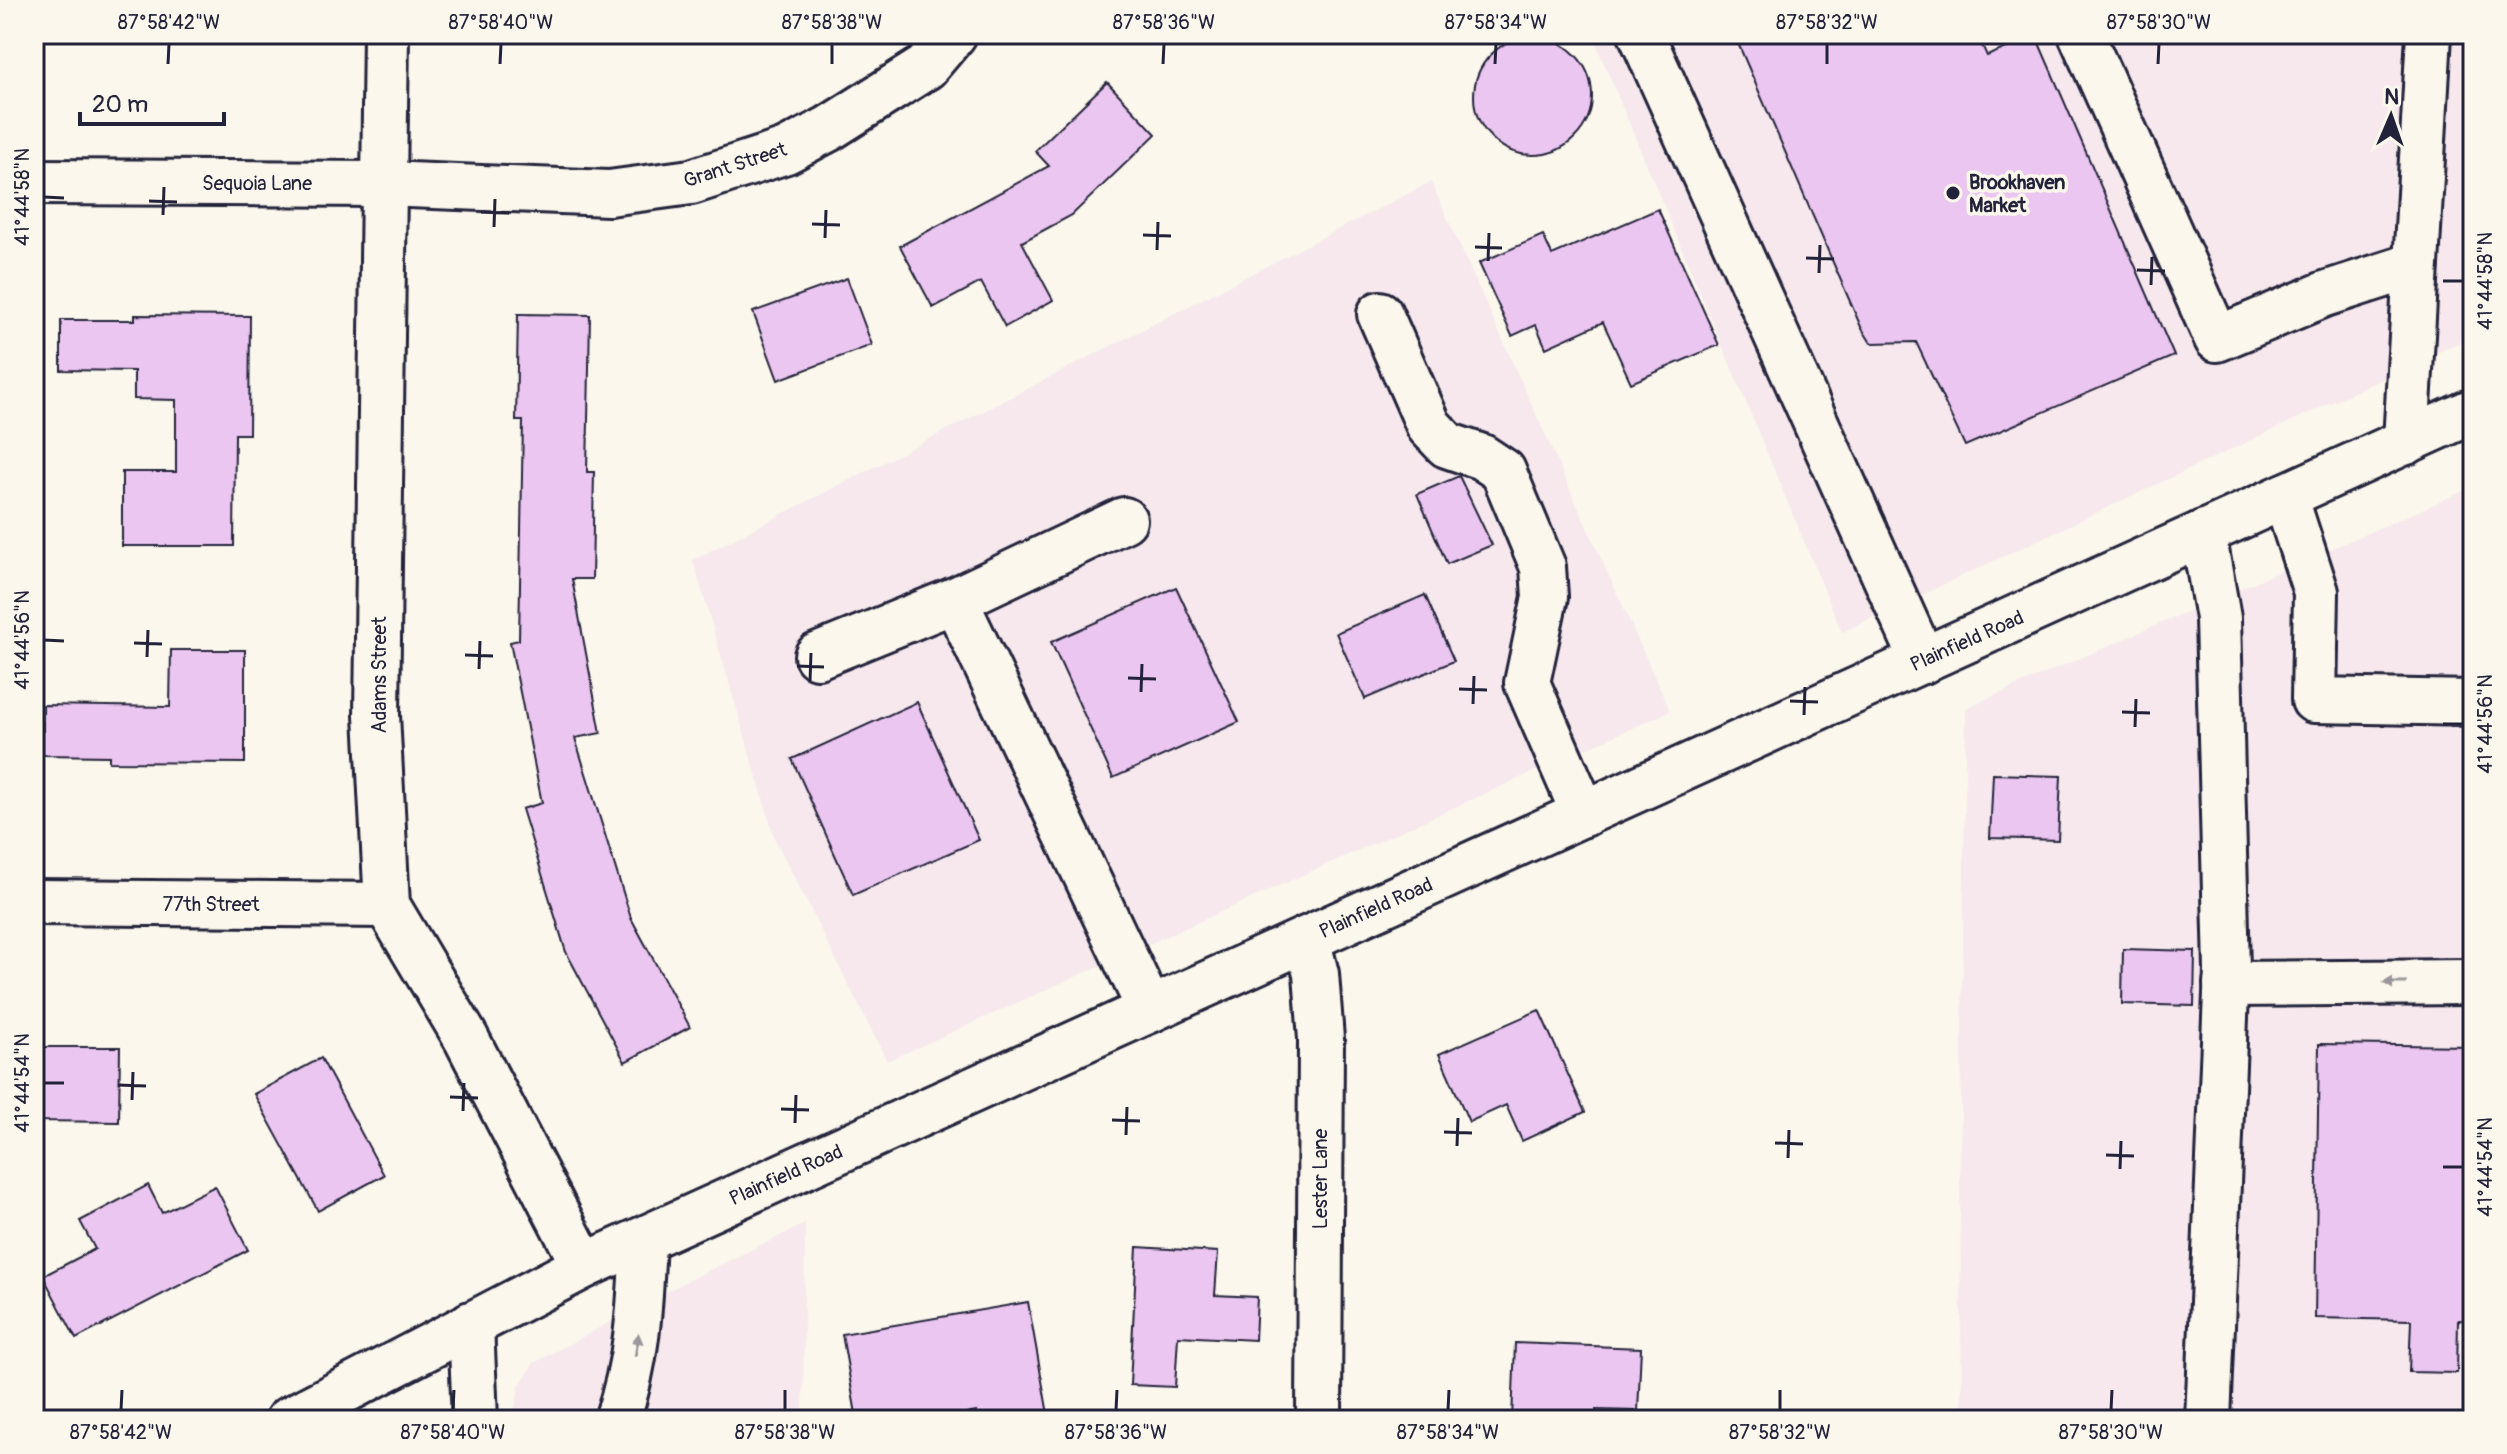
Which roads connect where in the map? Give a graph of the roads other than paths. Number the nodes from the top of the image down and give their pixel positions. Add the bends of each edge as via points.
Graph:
1 (386, 34) edge
2 (954, 34) edge
3 (1641, 34) edge
4 (2081, 34) edge
5 (2429, 34) edge
6 (34, 182) edge
7 (384, 184) junction
8 (2415, 265) junction
9 (1380, 314) dead end
10 (2473, 411) edge
11 (2406, 442) junction
12 (2285, 496) junction
13 (1124, 520) dead end
14 (2203, 533) junction
15 (955, 600) junction
16 (817, 656) dead end
17 (1923, 661) junction
18 (2473, 703) edge
19 (1584, 814) junction
20 (34, 902) edge
21 (387, 905) junction
22 (1307, 939) junction
23 (2473, 982) edge
24 (2226, 984) junction
25 (1150, 1010) junction
26 (643, 1240) junction
27 (584, 1266) junction
28 (471, 1324) junction
29 (288, 1420) edge
30 (475, 1420) edge
31 (617, 1420) edge
32 (1319, 1420) edge
33 (2208, 1420) edge

1 - 7 street, Adams Street
2 - 7 street, Grant Street via 926,67 828,129 786,151 691,182 609,193
3 - 17 street
4 - 8 street via 2217,339 2325,294
5 - 8 street
6 - 7 street, Sequoia Lane
7 - 21 street, Adams Street via 377,715
8 - 11 street
9 - 19 street via 1429,426 1447,445 1503,471 1543,567 1545,597 1527,683
10 - 11 street, Plainfield Road
11 - 12 street, Plainfield Road
12 - 14 street, Plainfield Road
12 - 18 street via 2316,592 2314,700
13 - 15 street
14 - 17 street, Plainfield Road
14 - 24 street via 2218,618
15 - 16 street
15 - 25 street
17 - 19 street, Plainfield Road
19 - 22 street, Plainfield Road
20 - 21 street, 77th Street
21 - 27 street, Adams Street via 466,1038
22 - 25 street, Plainfield Road
22 - 32 street, Lester Lane via 1316,974 1321,1039
23 -> 24 street
24 - 33 street
25 - 26 street, Plainfield Road
26 - 27 street, Plainfield Road
31 -> 26 street via 639,1336
27 - 28 street, Plainfield Road
28 - 29 street, Plainfield Road
28 - 30 street

